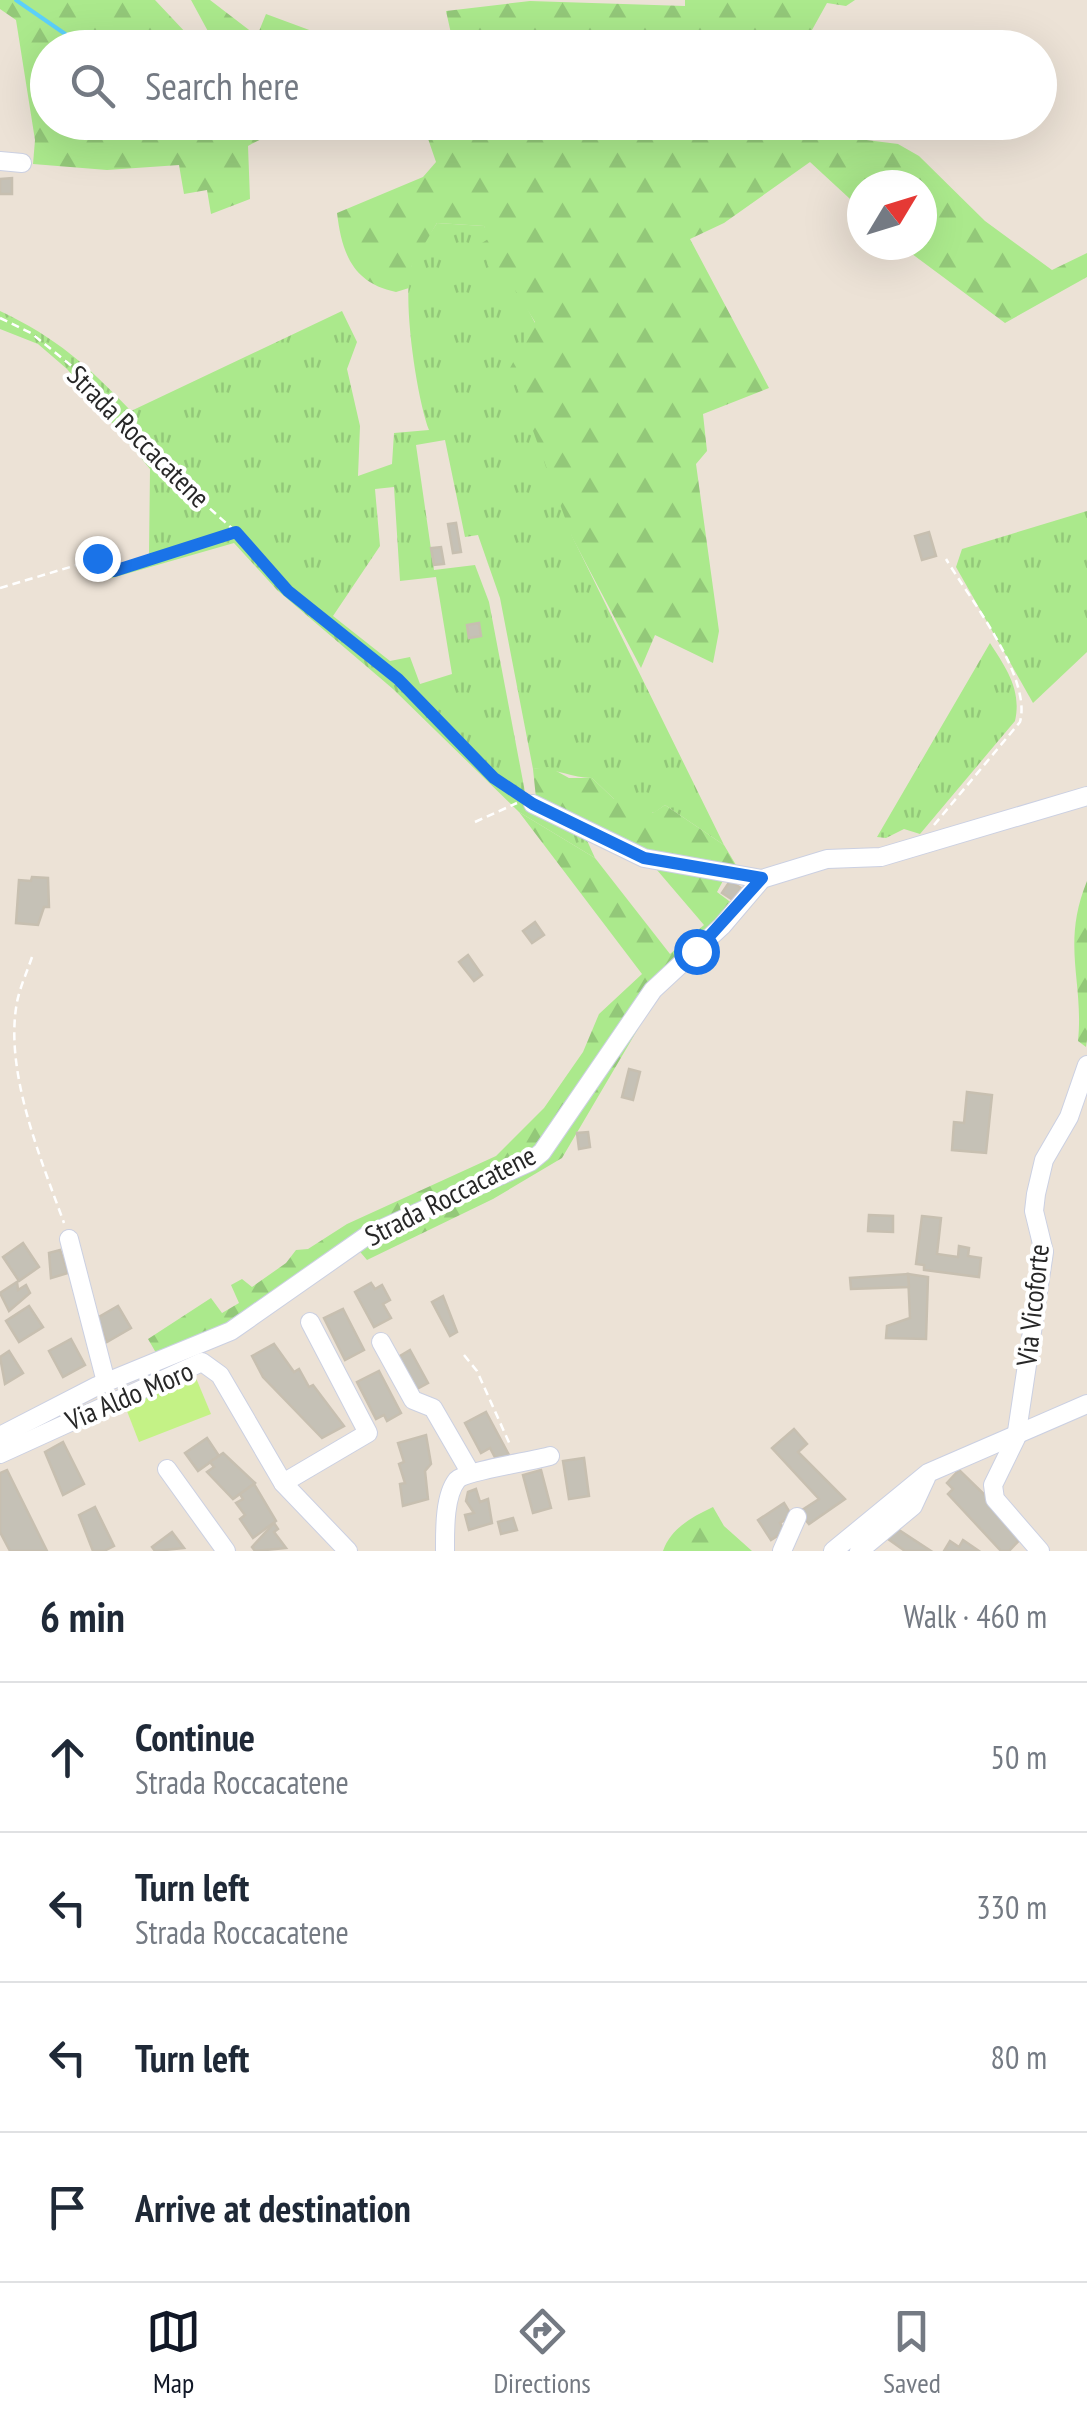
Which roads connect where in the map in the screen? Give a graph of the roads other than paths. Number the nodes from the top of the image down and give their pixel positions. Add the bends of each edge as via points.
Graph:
1 (0, 161) edge
2 (22, 163) dead end
3 (1087, 796) edge
4 (533, 804) road end
5 (762, 878) junction
6 (1087, 1065) edge
7 (69, 1239) road end
8 (310, 1322) dead end
9 (381, 1342) dead end
10 (106, 1382) junction
11 (1087, 1404) edge
12 (0, 1436) edge
13 (1016, 1438) junction
14 (0, 1454) edge
15 (550, 1456) dead end
16 (167, 1469) dead end
17 (470, 1472) junction
18 (928, 1473) junction
19 (283, 1483) junction
20 (798, 1517) dead end
21 (226, 1551) edge
22 (348, 1551) edge
23 (444, 1551) edge
24 (782, 1551) edge
25 (833, 1551) edge
26 (859, 1551) edge
27 (1040, 1551) edge

1 - 2 street
3 - 5 street via 881,857 827,859
4 - 5 street via 644,858
5 - 10 street, Strada Roccacatene via 653,990 530,1162 368,1235 231,1331
6 - 13 street, Via Vicoforte via 1069,1117 1044,1160 1036,1194 1044,1252
7 - 10 street
8 - 19 street via 368,1434
9 - 17 street via 413,1400 433,1408
10 - 12 street, Strada Roccacatene
11 - 13 street
13 - 18 street
13 - 27 street, Via Vicoforte via 994,1499
14 - 19 street, Via Aldo Moro via 202,1362 220,1375
15 - 17 street
16 - 21 street
17 - 23 street via 457,1480 450,1498
18 - 25 street
18 - 26 street via 912,1506
19 - 22 street, Via Aldo Moro
20 - 24 street

